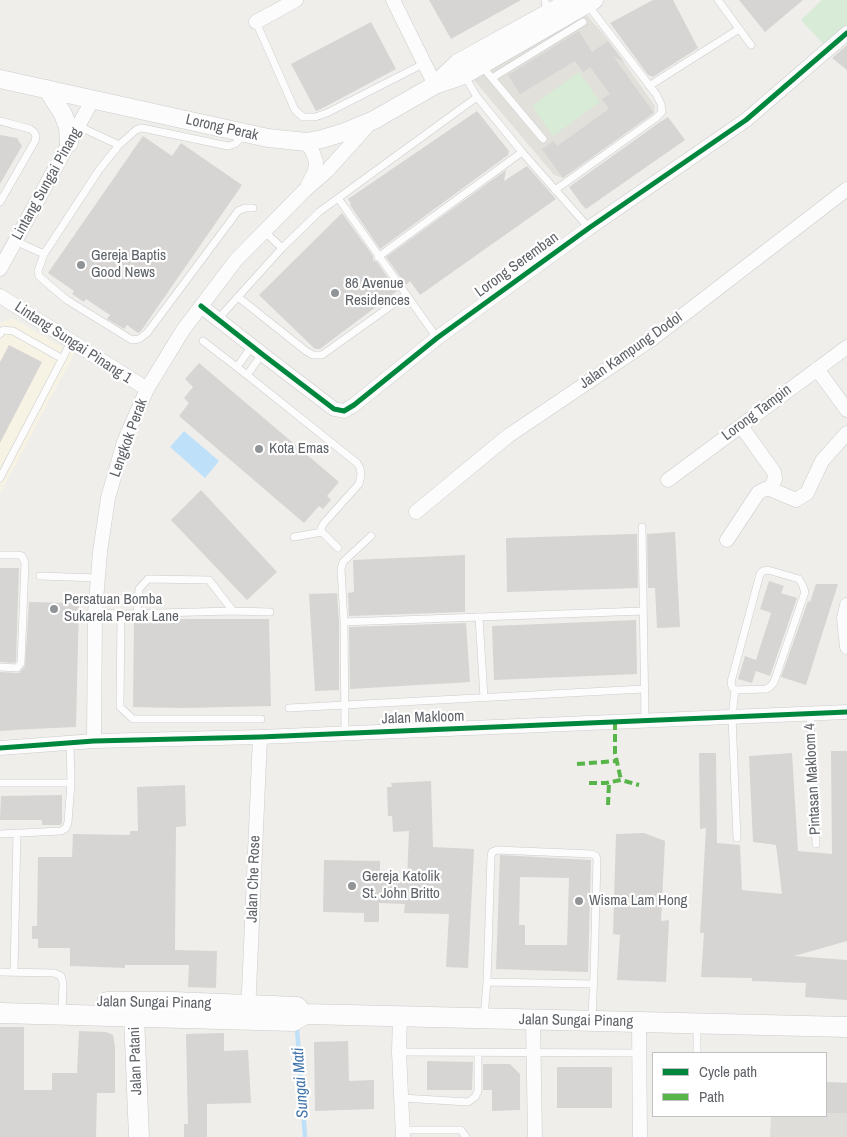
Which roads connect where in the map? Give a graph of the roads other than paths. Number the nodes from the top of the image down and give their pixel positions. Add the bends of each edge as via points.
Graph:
1 (296, 0) edge
2 (393, 0) edge
3 (718, 0) edge
4 (584, 1) edge
5 (256, 22) joint
6 (583, 22) dead end
7 (739, 29) junction
8 (847, 33) edge
9 (751, 45) dead end
10 (424, 63) junction
11 (461, 69) junction
12 (487, 71) junction
13 (0, 78) edge
14 (435, 85) junction
15 (649, 86) junction
16 (47, 89) junction
17 (477, 97) junction
18 (93, 99) junction
19 (0, 120) edge
20 (374, 120) junction
21 (78, 126) junction
22 (245, 133) junction
23 (543, 139) dead end
24 (307, 142) junction
25 (69, 143) junction
26 (119, 145) junction
27 (522, 152) junction
28 (847, 189) edge
29 (305, 190) junction
30 (555, 190) junction
31 (338, 198) junction
32 (0, 202) edge
33 (253, 208) dead end
34 (589, 228) junction
35 (264, 231) junction
36 (15, 241) junction
37 (282, 248) junction
38 (44, 254) junction
39 (378, 257) junction
40 (0, 270) edge
41 (406, 295) junction
42 (0, 296) edge
43 (238, 296) junction
44 (201, 306) junction
45 (218, 319) junction
46 (0, 334) edge
47 (437, 338) junction
48 (202, 341) dead end
49 (71, 342) junction
50 (847, 346) edge
51 (257, 350) junction
52 (62, 358) junction
53 (237, 367) junction
54 (817, 369) junction
55 (247, 375) junction
56 (147, 389) junction
57 (847, 410) edge
58 (741, 426) junction
59 (847, 433) edge
60 (0, 478) edge
61 (668, 480) dead end
62 (770, 489) junction
63 (416, 512) dead end
64 (642, 527) dead end
65 (322, 532) junction
66 (371, 536) dead end
67 (294, 537) dead end
68 (727, 540) dead end
69 (338, 548) dead end
70 (0, 555) edge
71 (40, 576) dead end
72 (98, 578) junction
73 (847, 605) edge
74 (233, 611) junction
75 (643, 611) junction
76 (270, 612) dead end
77 (95, 613) junction
78 (121, 614) junction
79 (138, 614) junction
80 (479, 617) junction
81 (344, 622) junction
82 (847, 647) edge
83 (0, 668) edge
84 (644, 689) junction
85 (735, 690) junction
86 (484, 698) junction
87 (346, 706) junction
88 (289, 708) dead end
89 (847, 712) edge
90 (810, 714) junction
91 (732, 717) junction
92 (261, 719) dead end
93 (645, 721) junction
94 (345, 734) junction
95 (260, 737) junction
96 (94, 741) junction
97 (70, 743) junction
98 (0, 748) edge
99 (0, 783) edge
100 (71, 783) junction
101 (17, 833) junction
102 (0, 834) edge
103 (737, 838) dead end
104 (816, 844) dead end
105 (0, 972) edge
106 (14, 972) junction
107 (487, 982) junction
108 (594, 984) junction
109 (0, 1000) edge
110 (62, 1008) junction
111 (129, 1011) junction
112 (0, 1013) edge
113 (248, 1013) junction
114 (400, 1016) junction
115 (484, 1018) junction
116 (533, 1020) junction
117 (592, 1021) junction
118 (639, 1022) junction
119 (698, 1024) junction
120 (847, 1027) edge
121 (400, 1052) junction
122 (698, 1052) edge
123 (478, 1053) junction
124 (533, 1053) junction
125 (638, 1054) junction
126 (402, 1098) junction
127 (402, 1134) edge
128 (425, 1134) edge
129 (130, 1137) edge
130 (139, 1137) edge
131 (466, 1137) edge
132 (535, 1137) edge
133 (640, 1137) edge

1 - 5 street
2 - 10 street
3 - 7 lane
4 - 11 street, Lorong Perak
4 - 12 street, Lorong Perak
4 - 15 lane
5 - 10 lane via 295,110 303,117 327,112
6 - 12 lane
7 - 9 lane
7 - 15 lane
8 - 34 street, Lorong Seremban via 746,120
10 - 14 street
11 - 12 street, Lorong Perak
11 - 14 street, Lorong Perak
11 - 17 lane
12 - 23 lane
13 - 16 street, Lorong Perak
14 - 20 street, Lorong Perak
15 - 30 lane via 661,104 662,112
16 - 18 street, Lorong Perak
16 - 25 street via 66,120
17 - 27 lane
17 - 31 lane
18 - 21 street, Lintang Sungai Pinang
18 - 22 street, Lorong Perak
19 - 32 lane via 30,129 36,136
20 - 24 street, Lorong Perak
20 - 29 street, Lengkok Perak
21 - 25 street, Lintang Sungai Pinang
21 - 26 lane
22 - 24 street, Lorong Perak
22 - 26 lane via 235,144 228,146 140,128
24 - 29 street, Lengkok Perak via 316,162 315,172
25 - 36 street, Lintang Sungai Pinang
26 - 38 lane
27 - 30 lane
27 - 39 lane
28 - 63 street, Jalan Kampung Dodol via 652,339 508,436
29 - 35 street, Lengkok Perak
30 - 34 lane
31 - 37 lane
31 - 39 lane
33 - 38 lane via 238,211 147,333 139,339 132,340 67,300 41,278 38,271
34 - 47 street, Lorong Seremban
35 - 37 lane
35 - 44 street, Lengkok Perak via 236,260
36 - 38 lane
36 - 40 street, Lintang Sungai Pinang
37 - 43 lane
39 - 41 lane
41 - 43 lane via 322,355 306,351
41 - 47 lane
42 - 49 street, Lintang Sungai Pinang 1
43 - 45 lane
44 - 45 street, Lorong Seremban
44 - 56 street, Lengkok Perak
45 - 51 street, Lorong Seremban
46 - 52 lane via 4,330 13,331
47 - 51 street, Lorong Seremban via 344,411 334,409
48 - 53 lane
49 - 52 lane
49 - 56 street, Lintang Sungai Pinang 1
50 - 54 street, Lorong Tampin
51 - 53 lane
51 - 55 lane
52 - 60 lane
53 - 55 lane
54 - 57 street
54 - 58 street, Lorong Tampin
55 - 65 lane via 358,463 362,475 359,484 324,523
56 - 72 street, Lengkok Perak via 124,442 108,498
58 - 61 street, Lorong Tampin
58 - 62 street via 774,472 775,479
59 - 62 street via 822,460 807,493 796,500
62 - 68 street via 758,493
64 - 75 lane
65 - 67 lane
65 - 69 lane
66 - 81 lane via 343,562
70 - 83 lane via 19,555 25,563 21,663 17,668
71 - 72 lane
72 - 77 street, Lengkok Perak
73 - 82 street via 844,618
74 - 76 lane
74 - 79 lane
74 - 79 lane via 209,580 148,579 139,589
75 - 80 lane
75 - 84 lane
77 - 78 lane
77 - 96 street, Lengkok Perak
78 - 79 lane
78 - 92 lane via 120,707 132,719
80 - 81 lane
80 - 86 lane
81 - 87 lane
84 - 86 lane
84 - 93 lane
85 - 85 lane via 731,682 760,574 768,570 798,579 805,592 774,682 766,689
85 - 91 lane
86 - 87 lane
87 - 88 lane
87 - 94 lane
89 - 90 street, Jalan Makloom
90 - 91 street, Jalan Makloom
90 - 104 lane, Pintasan Makloom 4
91 - 93 street, Jalan Makloom
91 - 103 lane
93 - 94 street, Jalan Makloom
94 - 95 street, Jalan Makloom
95 - 96 street, Jalan Makloom
95 - 113 street, Jalan Che Rose
96 - 97 street, Jalan Makloom
97 - 98 street, Jalan Makloom
97 - 100 lane
99 - 100 lane
100 - 101 lane via 66,828
101 - 102 lane
101 - 106 lane
105 - 106 lane
106 - 110 lane via 62,976
107 - 108 lane
107 - 108 lane via 491,856 497,850 596,856
107 - 115 lane
108 - 117 lane
109 - 110 main road, Jalan Sungai Pinang
110 - 111 main road, Jalan Sungai Pinang
110 - 112 main road, Jalan Sungai Pinang
111 - 113 main road, Jalan Sungai Pinang
111 - 129 main road, Jalan Patani
111 - 130 main road, Jalan Patani
113 - 114 main road, Jalan Sungai Pinang via 294,1021 305,1014
114 - 115 main road, Jalan Sungai Pinang
114 - 121 street
115 - 116 main road, Jalan Sungai Pinang
116 - 117 main road, Jalan Sungai Pinang
116 - 124 street
117 - 118 main road, Jalan Sungai Pinang
118 - 119 main road, Jalan Sungai Pinang
118 - 125 street
119 - 120 main road, Jalan Sungai Pinang
119 - 122 lane
121 - 123 lane
121 - 126 street
123 - 124 lane
123 - 126 lane via 478,1091 468,1102
124 - 125 lane
124 - 132 street
125 - 133 street
126 - 127 street
127 - 128 lane
128 - 131 lane via 461,1130

